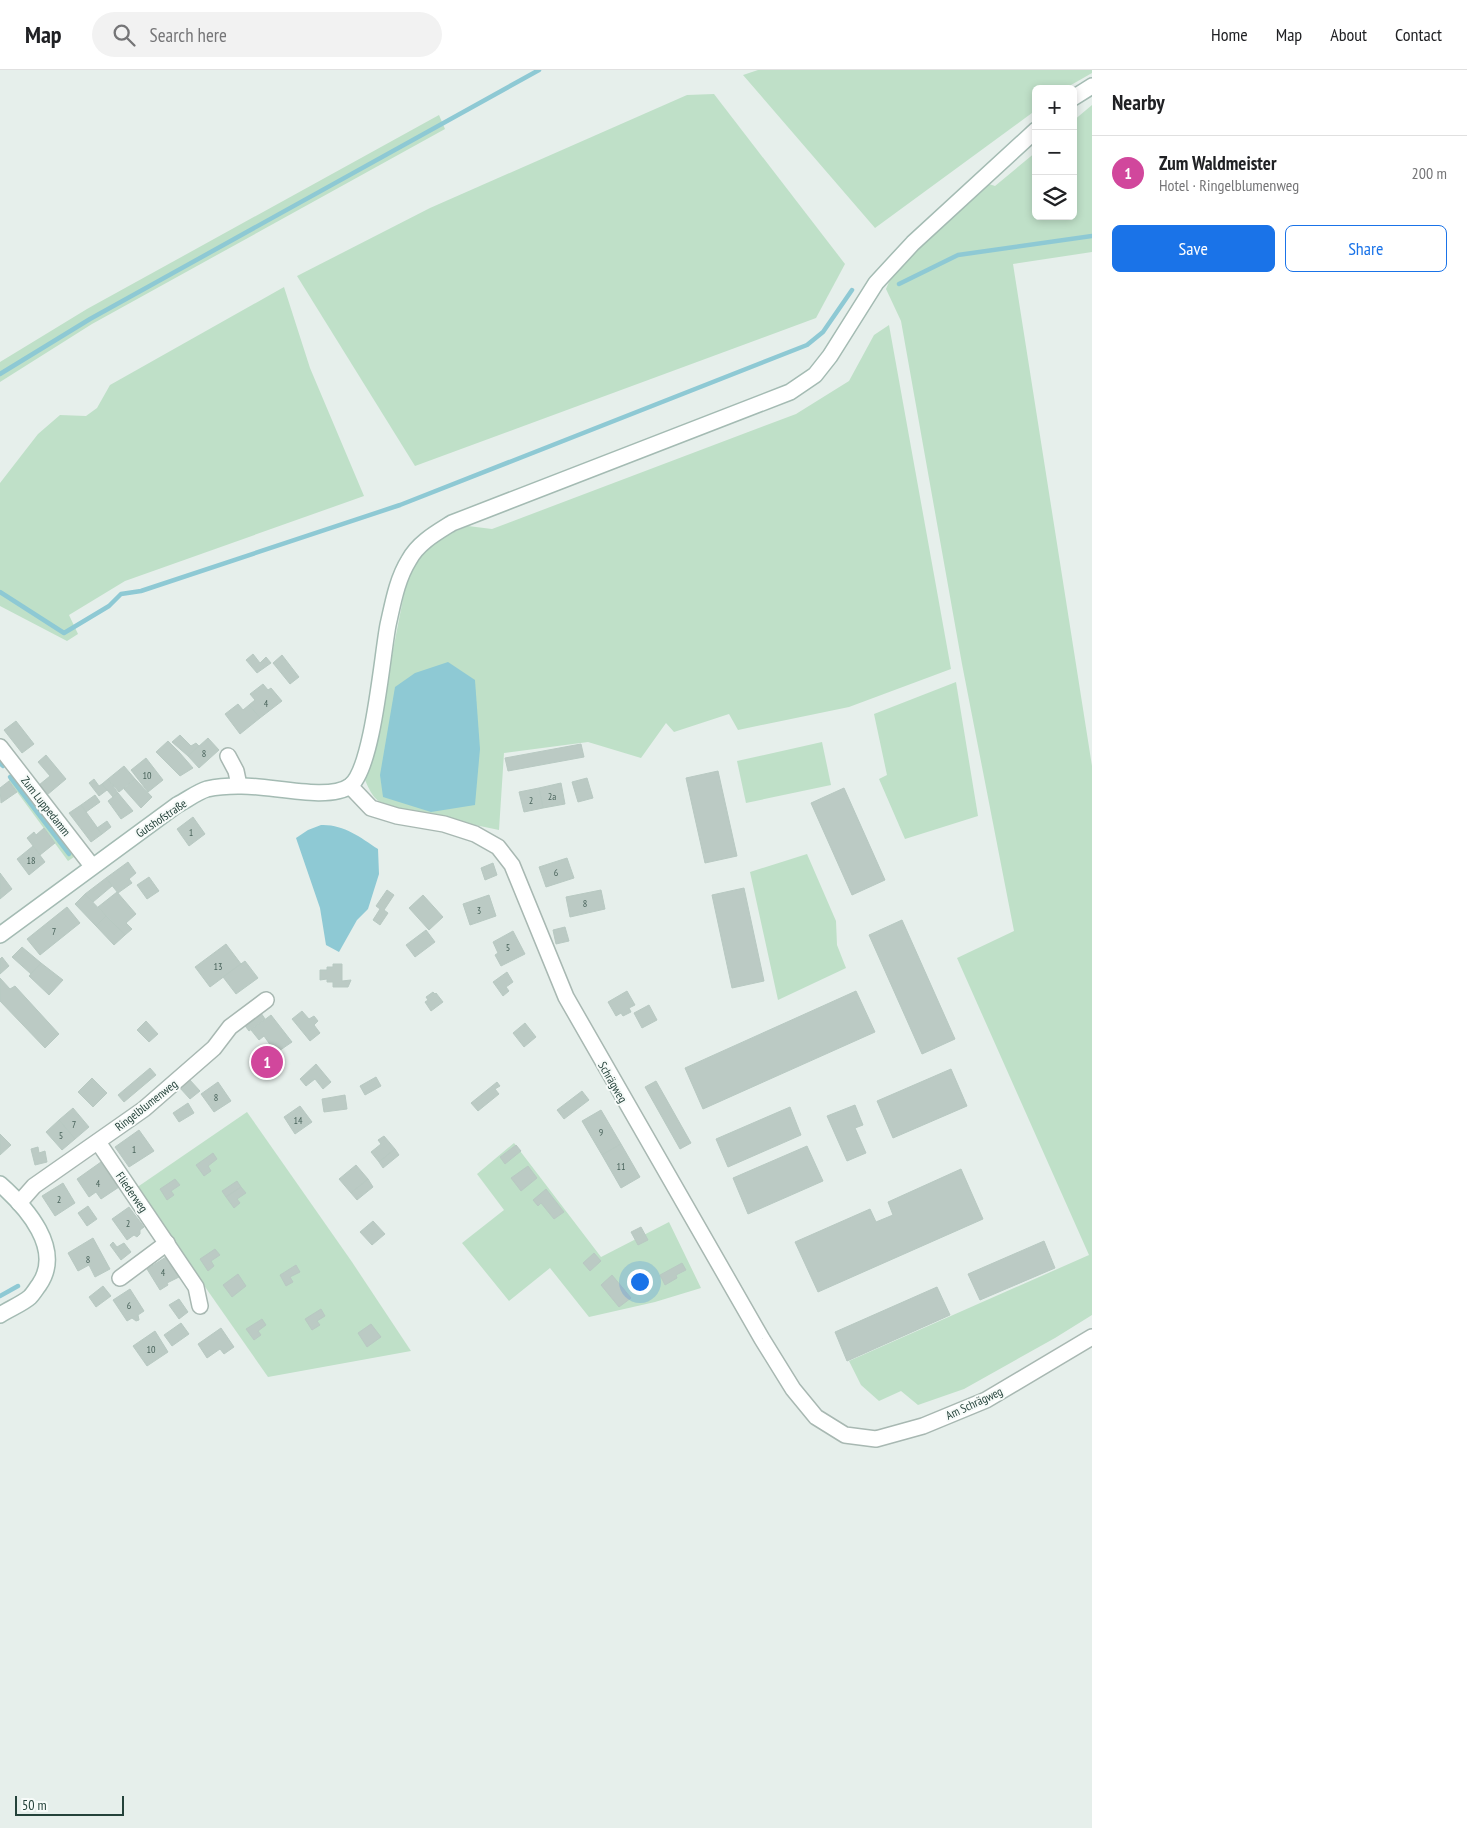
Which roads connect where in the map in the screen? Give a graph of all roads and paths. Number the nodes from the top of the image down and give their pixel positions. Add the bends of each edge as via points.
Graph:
1 (1092, 86) edge
2 (1077, 95) edge
3 (1032, 134) edge
4 (0, 747) edge
5 (228, 756) dead end
6 (239, 785) junction
7 (350, 786) junction
8 (92, 866) junction
9 (0, 935) edge
10 (266, 1000) dead end
11 (98, 1142) junction
12 (0, 1184) edge
13 (19, 1203) junction
14 (167, 1243) junction
15 (120, 1278) dead end
16 (200, 1306) dead end
17 (0, 1315) edge
18 (1092, 1337) edge
19 (845, 1435) joint

1 - 2 street
3 - 7 street via 913,242 876,283 815,375 790,392 452,523 420,545 409,559 398,585 388,625 370,736 361,772
4 - 8 street, Zum Luppedamm
5 - 6 street via 236,770
6 - 7 street, Gutshofstraße via 320,792 334,792
6 - 8 street, Gutshofstraße via 207,789 177,805
7 - 19 street, Schrägweg via 371,808 475,834 498,848 512,865 566,997 758,1332 793,1390 816,1417
8 - 9 street, Gutshofstraße
10 - 11 street, Ringelblumenweg via 230,1027 214,1048 148,1115
11 - 13 street, Ringelblumenweg via 34,1186
11 - 14 street, Fliederweg
12 - 13 street
13 - 17 street via 37,1227 48,1258 44,1278 30,1297
14 - 15 street
14 - 16 street, Fliederweg via 196,1286
18 - 19 street, Am Schrägweg via 986,1400 923,1426 876,1439

